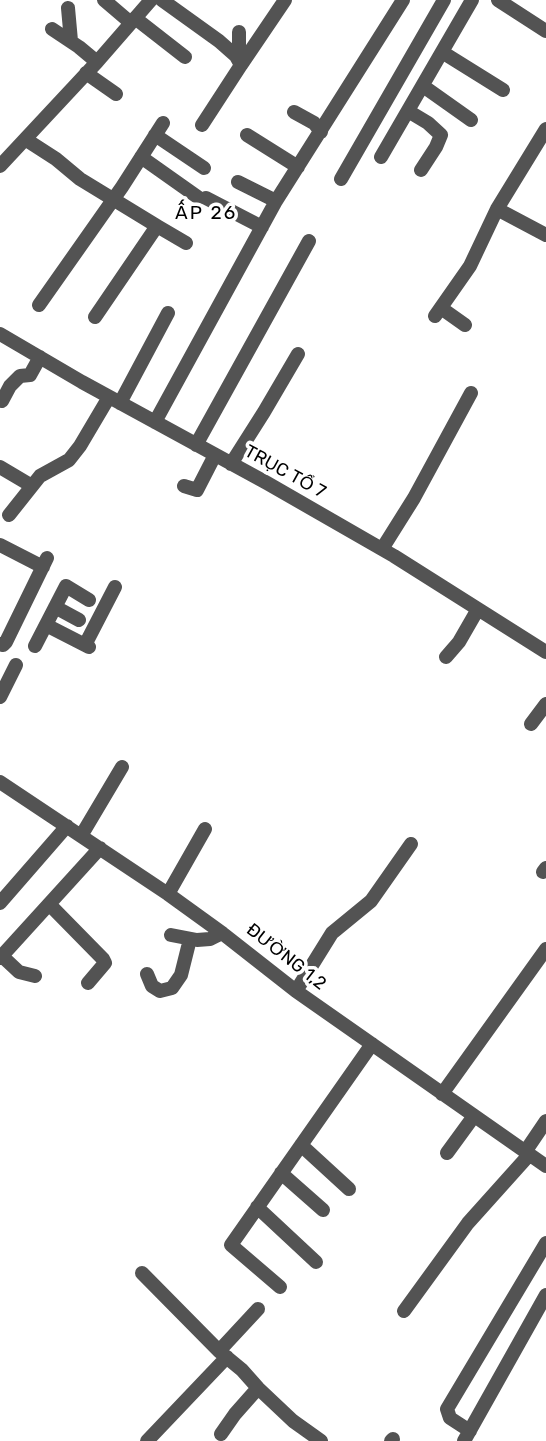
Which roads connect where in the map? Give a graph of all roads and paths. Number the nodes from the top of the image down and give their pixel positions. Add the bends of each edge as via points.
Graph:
1 (104, 0) edge
2 (151, 0) edge
3 (162, 0) edge
4 (285, 0) edge
5 (403, 0) edge
6 (444, 0) edge
7 (472, 0) edge
8 (498, 0) edge
9 (68, 8) dead end
10 (133, 20) junction
11 (52, 29) dead end
12 (545, 29) edge
13 (239, 32) dead end
14 (71, 41) junction
15 (442, 52) junction
16 (185, 57) dead end
17 (238, 60) junction
18 (97, 62) junction
19 (86, 73) junction
20 (423, 86) junction
21 (503, 90) dead end
22 (116, 94) dead end
23 (408, 111) junction
24 (293, 112) dead end
25 (471, 120) dead end
26 (202, 125) dead end
27 (546, 130) edge
28 (321, 132) junction
29 (247, 135) dead end
30 (25, 139) junction
31 (141, 157) junction
32 (381, 157) dead end
33 (0, 166) edge
34 (298, 167) junction
35 (204, 169) dead end
36 (421, 170) dead end
37 (341, 179) dead end
38 (237, 182) dead end
39 (112, 198) junction
40 (276, 201) junction
41 (497, 209) junction
42 (157, 226) junction
43 (262, 227) junction
44 (546, 235) edge
45 (309, 242) dead end
46 (186, 243) dead end
47 (39, 305) dead end
48 (168, 313) dead end
49 (96, 317) dead end
50 (465, 326) dead end
51 (0, 334) edge
52 (298, 354) dead end
53 (40, 358) junction
54 (471, 393) dead end
55 (115, 400) junction
56 (2, 401) dead end
57 (155, 422) junction
58 (196, 444) junction
59 (215, 455) junction
60 (231, 464) junction
61 (0, 467) edge
62 (32, 486) junction
63 (184, 486) dead end
64 (9, 514) dead end
65 (0, 545) edge
66 (382, 549) junction
67 (115, 587) dead end
68 (89, 600) dead end
69 (55, 607) junction
70 (478, 609) junction
71 (20, 614) junction
72 (79, 620) dead end
73 (45, 626) junction
74 (0, 644) edge
75 (35, 646) dead end
76 (546, 652) edge
77 (446, 657) dead end
78 (16, 665) dead end
79 (0, 697) edge
80 (546, 704) edge
81 (531, 724) dead end
82 (122, 767) dead end
83 (0, 782) edge
84 (67, 826) junction
85 (205, 829) dead end
86 (81, 836) junction
87 (411, 844) dead end
88 (100, 848) junction
89 (168, 894) junction
90 (0, 903) edge
91 (49, 904) junction
92 (222, 933) junction
93 (171, 935) dead end
94 (190, 939) junction
95 (546, 949) edge
96 (1, 957) edge
97 (147, 974) dead end
98 (35, 976) dead end
99 (88, 983) dead end
100 (296, 991) junction
101 (372, 1044) junction
102 (442, 1094) junction
103 (474, 1116) junction
104 (546, 1121) edge
105 (300, 1145) junction
106 (447, 1153) dead end
107 (527, 1153) junction
108 (546, 1166) edge
109 (281, 1173) junction
110 (349, 1189) dead end
111 (257, 1207) junction
112 (323, 1210) dead end
113 (546, 1243) edge
114 (316, 1262) dead end
115 (142, 1273) dead end
116 (281, 1287) dead end
117 (546, 1295) edge
118 (258, 1310) dead end
119 (404, 1311) dead end
120 (223, 1354) junction
121 (258, 1388) junction
122 (220, 1434) dead end
123 (467, 1436) edge
124 (147, 1441) edge
125 (321, 1441) edge

1 - 10 street
2 - 10 street
3 - 17 street
4 - 17 street
5 - 28 street
6 - 37 street
7 - 15 street
8 - 12 street
9 - 14 street
10 - 16 street
10 - 18 street
11 - 14 street
13 - 17 street
14 - 18 street
15 - 20 street
15 - 21 street
17 - 26 street
18 - 19 street
19 - 22 street
19 - 30 street
20 - 23 street
20 - 25 street
23 - 32 street
23 - 36 street via 440,135
24 - 28 street
27 - 41 street
28 - 34 street
29 - 34 street
30 - 33 street
30 - 39 street
31 - 35 street via 159,129
31 - 39 street
31 - 43 street via 202,198
34 - 40 street
38 - 40 street
39 - 42 street
39 - 47 street
40 - 43 street
41 - 44 street
41 - 50 street via 470,266 438,312
42 - 46 street
42 - 49 street
43 - 57 street
45 - 58 street
48 - 55 street
51 - 53 street, TRỤC TỔ 7
52 - 60 street
53 - 55 street, TRỤC TỔ 7
53 - 56 street via 30,375 20,376 10,386
54 - 66 street
55 - 57 street, TRỤC TỔ 7
55 - 62 street via 69,460 40,476
57 - 58 street, TRỤC TỔ 7
58 - 59 street, TRỤC TỔ 7
59 - 60 street, TRỤC TỔ 7
59 - 63 street via 197,490
60 - 66 street, TRỤC TỔ 7
61 - 62 street
62 - 64 street
65 - 71 street via 45,563
66 - 70 street, TRỤC TỔ 7
67 - 73 street via 87,646
68 - 69 street via 66,586
69 - 72 street
69 - 73 street
70 - 76 street, TRỤC TỔ 7
70 - 77 street
71 - 73 street
71 - 74 street via 6,642
73 - 75 street
78 - 79 street
80 - 81 street
82 - 86 street
83 - 84 street, ĐƯỜNG 1,2
84 - 86 street, ĐƯỜNG 1,2
84 - 90 street
85 - 89 street
86 - 88 street, ĐƯỜNG 1,2
87 - 100 street via 371,901 332,933
88 - 89 street, ĐƯỜNG 1,2
88 - 91 street
89 - 92 street, ĐƯỜNG 1,2
91 - 96 street
91 - 99 street via 105,963
92 - 94 street via 210,939
92 - 100 street, ĐƯỜNG 1,2
93 - 94 street
94 - 97 street via 181,975 172,988 160,991
95 - 102 street
96 - 98 street via 19,972
100 - 101 street, ĐƯỜNG 1,2
101 - 102 street, ĐƯỜNG 1,2
101 - 105 street
102 - 103 street, ĐƯỜNG 1,2
103 - 106 street
103 - 107 street, ĐƯỜNG 1,2
104 - 107 street
105 - 109 street
105 - 110 street
107 - 108 street, ĐƯỜNG 1,2
107 - 119 street via 468,1223
109 - 111 street
109 - 112 street
111 - 114 street
111 - 116 street via 231,1245
113 - 123 street via 447,1409
115 - 120 street
117 - 123 street
118 - 120 street
120 - 121 street
120 - 124 street
121 - 122 street
121 - 125 street

